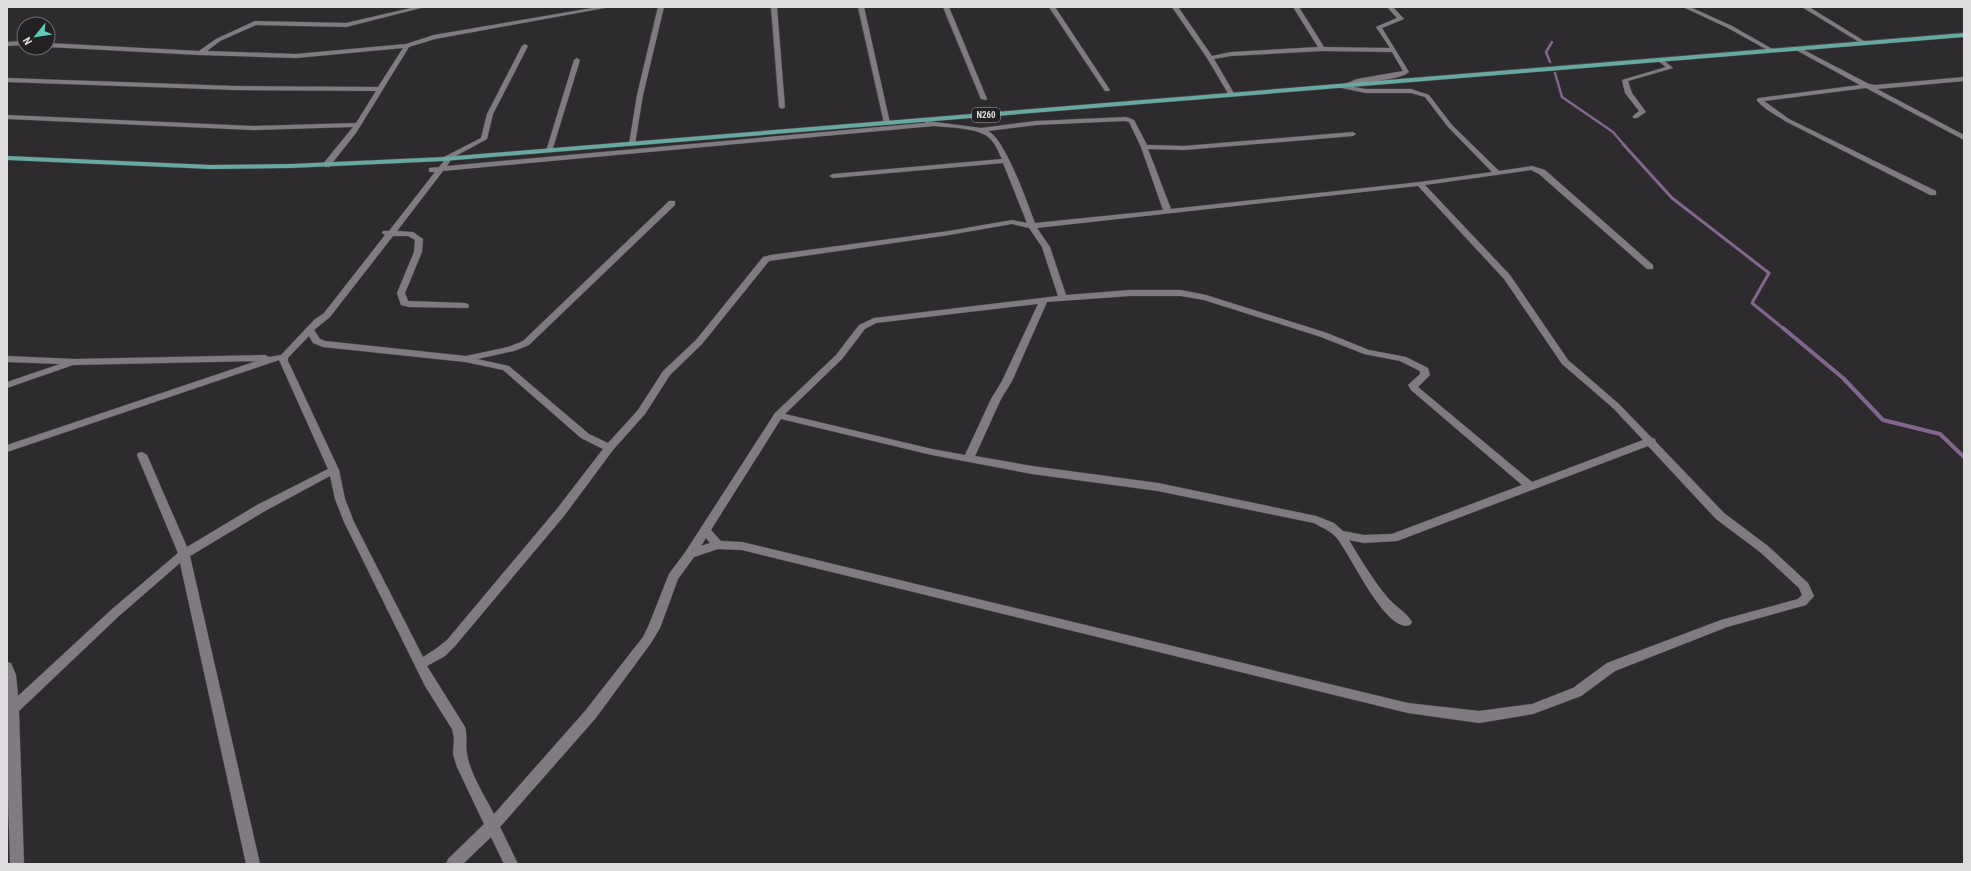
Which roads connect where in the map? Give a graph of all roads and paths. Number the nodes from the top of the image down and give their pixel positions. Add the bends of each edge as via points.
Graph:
1 (422, 7) edge
2 (607, 7) edge
3 (661, 7) edge
4 (774, 7) edge
5 (861, 7) edge
6 (946, 7) edge
7 (1052, 7) edge
8 (1175, 7) edge
9 (1296, 7) edge
10 (1390, 7) edge
11 (1686, 7) edge
12 (1805, 7) edge
13 (594, 8) edge
14 (1964, 35) edge
15 (1866, 44) junction
16 (56, 45) edge
17 (407, 46) junction
18 (525, 46) dead end
19 (1322, 49) junction
20 (1798, 49) junction
21 (1394, 50) junction
22 (1773, 51) junction
23 (200, 53) junction
24 (1210, 58) junction
25 (578, 60) dead end
26 (1660, 60) junction
27 (1964, 79) edge
28 (7, 80) edge
29 (1340, 86) junction
30 (1867, 86) junction
31 (381, 89) junction
32 (1107, 90) dead end
33 (1232, 95) junction
34 (984, 99) dead end
35 (782, 106) dead end
36 (7, 116) edge
37 (1635, 117) dead end
38 (909, 122) junction
39 (886, 123) junction
40 (932, 124) junction
41 (357, 125) junction
42 (981, 130) junction
43 (1353, 134) dead end
44 (1964, 138) edge
45 (632, 144) junction
46 (1144, 147) junction
47 (549, 151) junction
48 (7, 158) edge
49 (444, 159) junction
50 (1006, 161) junction
51 (326, 165) junction
52 (442, 169) junction
53 (432, 170) junction
54 (1496, 172) junction
55 (832, 176) dead end
56 (1420, 184) junction
57 (1934, 194) dead end
58 (672, 203) dead end
59 (1168, 212) junction
60 (1032, 226) junction
61 (386, 233) junction
62 (1650, 267) dead end
63 (1063, 298) junction
64 (1044, 300) junction
65 (465, 306) dead end
66 (310, 330) junction
67 (279, 358) junction
68 (7, 359) edge
69 (466, 359) junction
70 (75, 362) junction
71 (7, 385) edge
72 (778, 415) junction
73 (1651, 441) junction
74 (609, 448) junction
75 (7, 449) edge
76 (142, 455) dead end
77 (969, 458) junction
78 (334, 470) junction
79 (1531, 487) junction
80 (705, 530) junction
81 (1340, 534) junction
82 (718, 545) junction
83 (184, 554) junction
84 (690, 554) junction
85 (1406, 622) dead end
86 (421, 664) junction
87 (7, 666) edge
88 (9, 712) edge
89 (492, 826) junction
90 (17, 864) edge
91 (253, 864) edge
92 (453, 864) edge
93 (511, 864) edge

1 - 23 street via 346,25 255,23 218,40
2 - 13 street
3 - 45 street via 640,96
4 - 35 street
5 - 39 street
6 - 34 street
7 - 32 street
8 - 24 street
9 - 19 street
10 - 21 street via 1401,19 1379,27
11 - 22 street via 1730,27
12 - 15 street
13 - 17 street via 434,37
14 - 15 main road, N260
15 - 20 main road, N260
16 - 23 street
17 - 23 street via 296,56
17 - 31 street
18 - 49 street via 490,114 484,139
19 - 21 street
19 - 24 street via 1231,54
20 - 22 main road, N260
20 - 30 street
21 - 29 street via 1405,74
22 - 26 main road, N260
24 - 33 street
25 - 47 street
26 - 29 main road, N260
26 - 37 street via 1670,68 1625,80 1627,92 1640,104 1643,112
27 - 30 street
28 - 31 street via 235,88
29 - 33 main road, N260
29 - 54 street via 1366,92 1411,91 1427,96 1450,126
30 - 44 street
30 - 57 street via 1758,100 1787,120
31 - 41 street
33 - 38 main road, N260
36 - 41 street via 253,128
38 - 39 main road, N260
38 - 40 street
39 - 45 main road, N260
40 - 42 street
40 - 52 street
41 - 51 street via 343,147
42 - 46 street via 1036,123 1126,119 1132,121
42 - 50 street via 996,141
43 - 46 street via 1184,148
45 - 47 main road, N260
46 - 59 street
47 - 49 main road, N260
48 - 51 main road, N260 via 110,164
49 - 51 main road, N260
49 - 52 street
49 - 53 street
50 - 55 street
50 - 60 street
52 - 53 street
52 - 61 street
53 - 61 street
54 - 56 street
54 - 62 street via 1532,168 1542,172
56 - 59 street
56 - 73 street via 1507,277 1565,362 1616,406
58 - 69 street via 526,343
59 - 60 street
60 - 63 street via 1046,248
60 - 74 street via 1012,222 771,257 699,342 666,373 642,412
61 - 65 street via 410,234 419,239 418,252 401,294 404,302
61 - 66 street via 327,315
63 - 64 street
63 - 79 street via 1130,293 1191,294 1324,335 1367,352 1403,359 1425,370 1425,375 1413,384 1414,388
64 - 72 street via 867,323 856,333 839,357
64 - 77 street
66 - 67 street
66 - 69 street via 316,341 323,344
67 - 70 street
67 - 75 street
67 - 78 street
68 - 70 street
69 - 74 street via 506,368 585,436
70 - 71 street
72 - 77 street via 912,448
72 - 80 street
73 - 79 street
73 - 82 street via 1720,516 1764,549 1804,586 1808,596 1802,602 1725,623 1610,667 1577,692 1533,709 1479,717 1401,707 742,546
74 - 86 street via 560,513 451,643
76 - 83 street
77 - 81 street via 1032,470 1158,487 1316,520
78 - 83 street via 260,508
78 - 86 street via 349,522
79 - 81 street via 1393,538 1364,540
80 - 82 street
80 - 84 street
81 - 85 street via 1382,601
82 - 84 street
83 - 88 street via 115,613
83 - 91 street
84 - 89 street via 668,587 654,628 647,640 590,715
86 - 89 street via 434,692 458,728 461,738 460,754 464,766
87 - 88 street via 10,675
88 - 90 street
89 - 92 street
89 - 93 street

